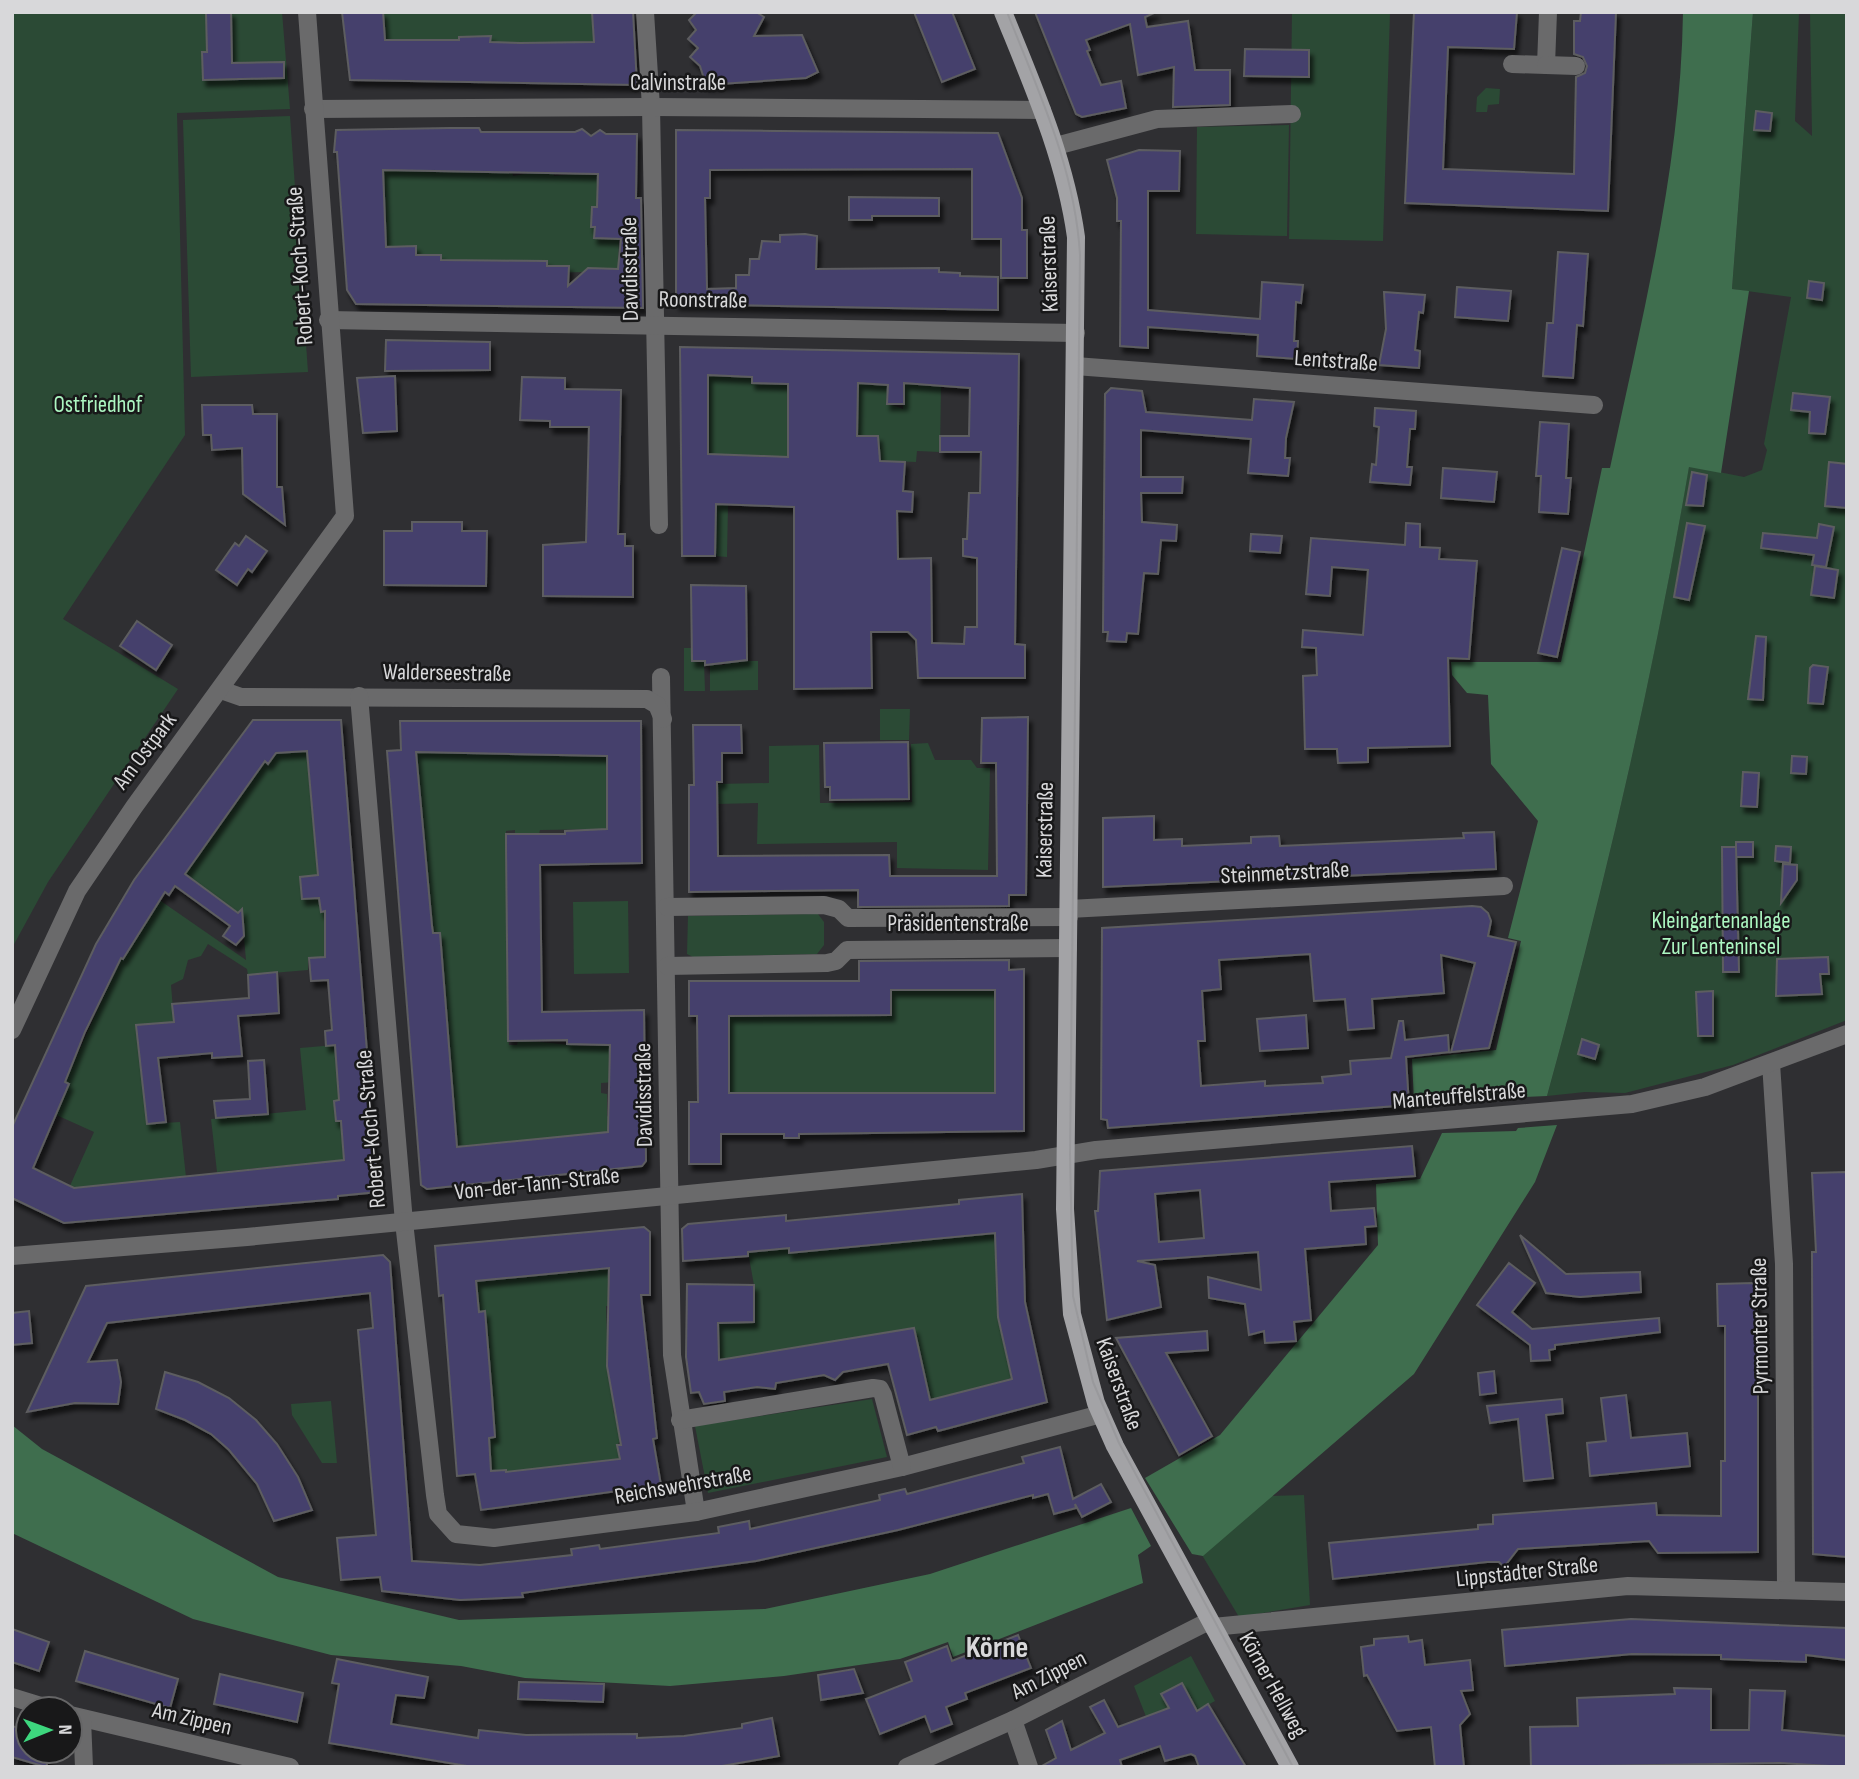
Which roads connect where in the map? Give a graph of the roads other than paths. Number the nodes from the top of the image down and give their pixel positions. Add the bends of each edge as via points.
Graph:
1 (307, 12) edge
2 (645, 12) edge
3 (1003, 12) edge
4 (1548, 12) edge
5 (1512, 64) dead end
6 (1546, 65) junction
7 (1576, 66) dead end
8 (651, 107) junction
9 (313, 109) junction
10 (1042, 110) junction
11 (1292, 114) dead end
12 (1056, 146) junction
13 (328, 320) junction
14 (656, 323) junction
15 (1076, 333) junction
16 (1075, 366) junction
17 (1594, 405) dead end
18 (345, 516) joint
19 (659, 525) dead end
20 (661, 677) dead end
21 (221, 690) junction
22 (359, 696) junction
23 (663, 719) junction
24 (1504, 886) dead end
25 (667, 907) junction
26 (1069, 913) junction
27 (848, 918) junction
28 (1068, 948) junction
29 (847, 950) junction
30 (667, 967) junction
31 (12, 1030) edge
32 (1847, 1034) edge
33 (1771, 1063) junction
34 (1066, 1155) junction
35 (670, 1196) junction
36 (404, 1222) junction
37 (12, 1256) edge
38 (1101, 1414) junction
39 (680, 1420) junction
40 (902, 1467) junction
41 (696, 1512) junction
42 (471, 1537) joint
43 (1786, 1589) junction
44 (1847, 1592) edge
45 (1211, 1624) junction
46 (84, 1719) edge
47 (1013, 1720) junction
48 (290, 1767) edge
49 (908, 1767) edge
50 (1029, 1767) edge
51 (1290, 1767) edge

1 - 9 street, Robert-Koch-Straße
2 - 8 street, Davidisstraße
3 - 10 main road, Kaiserstraße
4 - 6 street
5 - 6 street
6 - 7 street
8 - 9 street, Calvinstraße
8 - 10 street, Calvinstraße
8 - 14 street, Davidisstraße
9 - 13 street, Robert-Koch-Straße
10 - 12 main road, Kaiserstraße
11 - 12 street via 1157,119
12 - 15 main road, Kaiserstraße via 1076,237
13 - 14 street, Roonstraße
13 - 18 street, Robert-Koch-Straße
14 - 15 street, Roonstraße
14 - 19 street, Davidisstraße
15 - 16 main road, Kaiserstraße
16 - 17 street, Lentstraße
16 - 26 main road, Kaiserstraße
18 - 21 street, Am Ostpark
20 - 23 street, Davidisstraße
21 - 22 street, Walderseestraße via 240,697
21 - 31 street, Am Ostpark via 77,891
22 - 23 street, Walderseestraße via 648,699 657,705
22 - 36 street, Robert-Koch-Straße
23 - 25 street, Davidisstraße
24 - 26 street, Steinmetzstraße
25 - 27 street, Präsidentenstraße via 824,905 839,909
25 - 30 street, Davidisstraße
26 - 27 street, Präsidentenstraße
26 - 28 main road, Kaiserstraße
27 - 29 street
28 - 29 street, Präsidentenstraße
28 - 34 main road, Kaiserstraße
29 - 30 street, Präsidentenstraße via 827,964
30 - 35 street, Davidisstraße
32 - 33 street, Manteuffelstraße
33 - 34 street, Manteuffelstraße via 1705,1087 1632,1104
33 - 43 street, Pyrmonter Straße via 1784,1264
34 - 35 street, Von-der-Tann-Straße
34 - 38 main road, Kaiserstraße via 1068,1291 1078,1348
35 - 36 street, Von-der-Tann-Straße
35 - 39 street, Davidisstraße via 672,1354
36 - 37 street, Von-der-Tann-Straße
36 - 42 street, Robert-Koch-Straße via 438,1514 457,1534
38 - 40 street, Reichswehrstraße
38 - 45 main road, Kaiserstraße
39 - 40 street via 873,1388 883,1395
39 - 41 street, Davidisstraße
40 - 41 street, Reichswehrstraße
41 - 42 street, Reichswehrstraße via 494,1538
43 - 44 street, Lippstädter Straße
43 - 45 street, Lippstädter Straße via 1628,1586
45 - 47 street, Am Zippen
45 - 51 main road, Körner Hellweg
46 - 48 street, Am Zippen
47 - 49 street, Am Zippen
47 - 50 street

